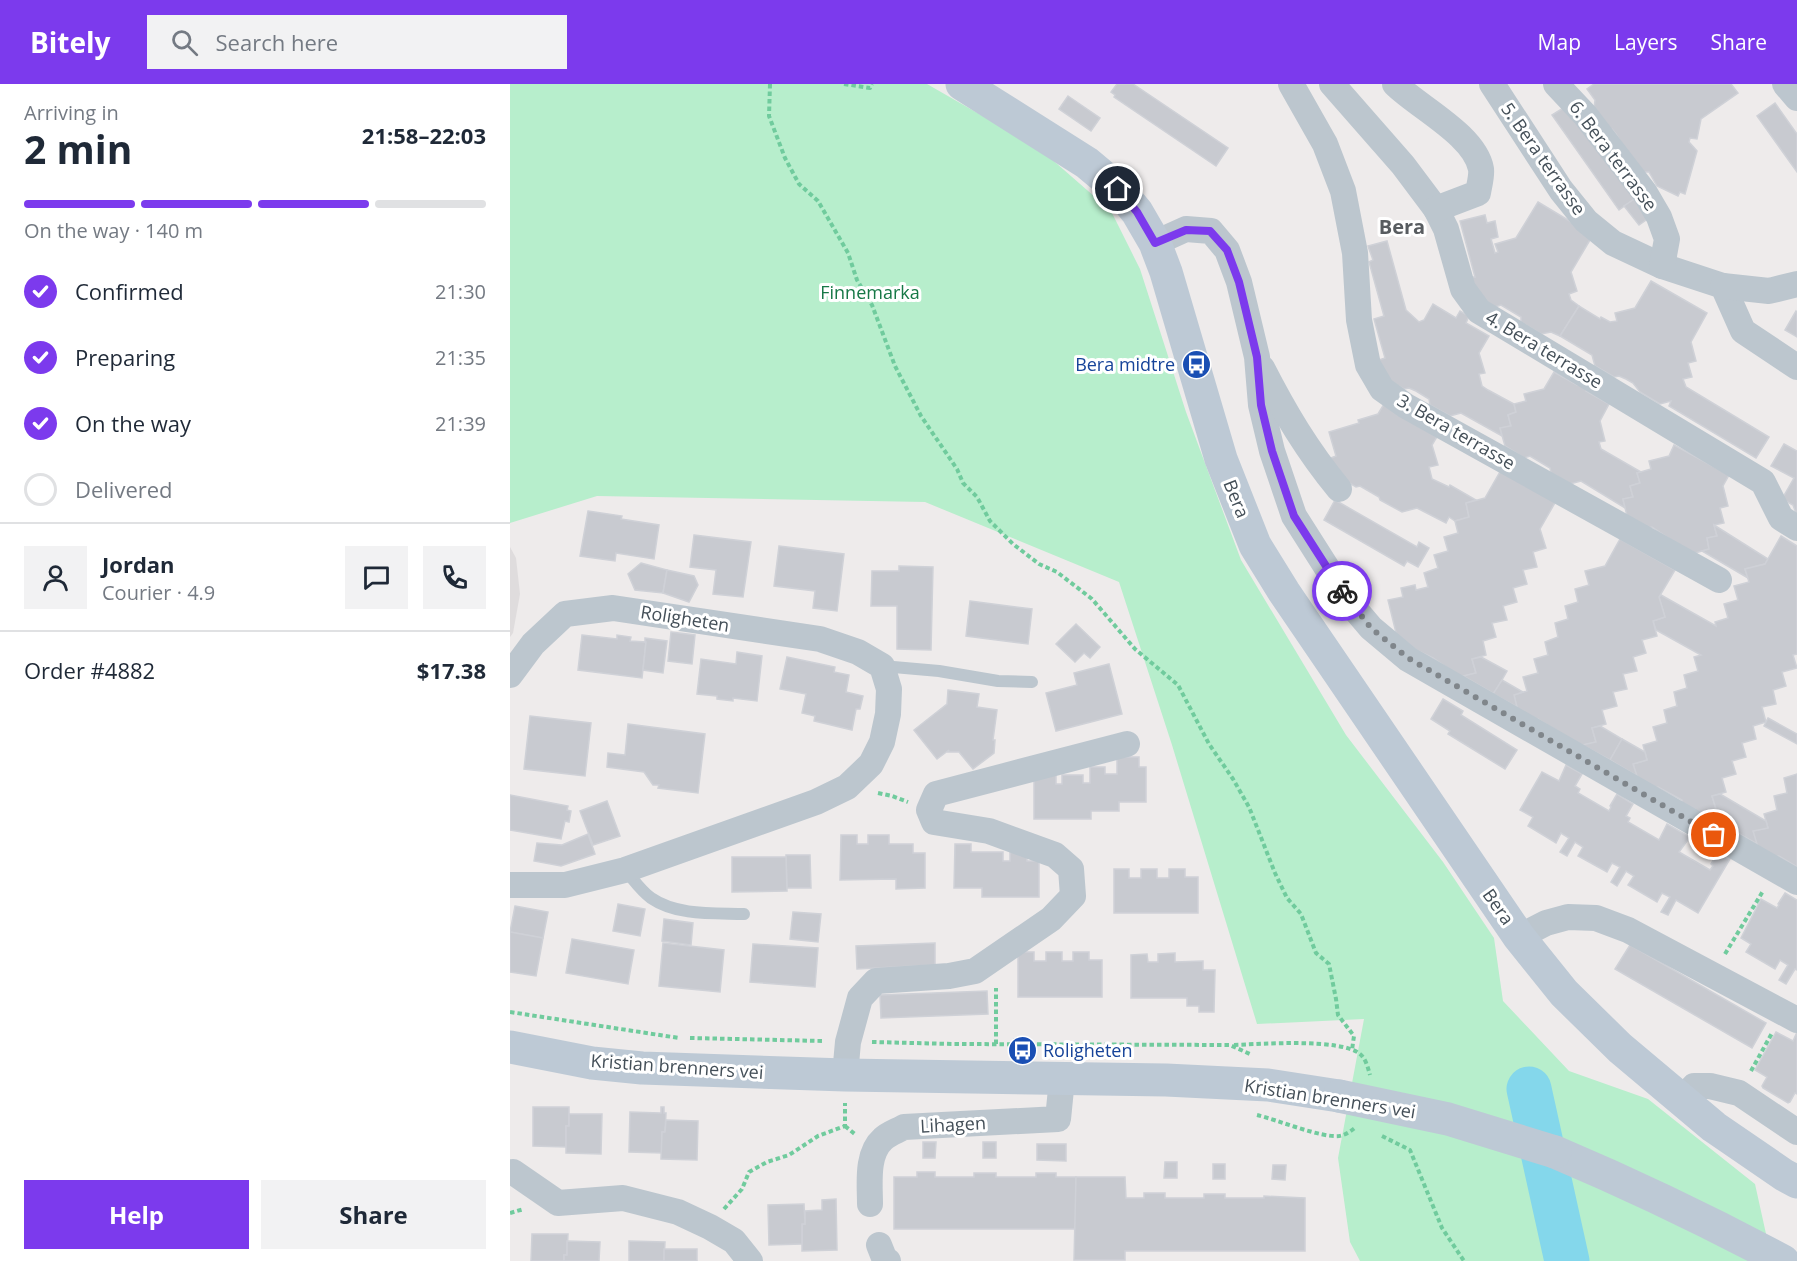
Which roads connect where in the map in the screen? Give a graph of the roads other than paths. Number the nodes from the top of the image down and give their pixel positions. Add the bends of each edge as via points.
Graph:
1 (962, 84) edge
2 (1291, 84) edge
3 (1332, 84) edge
4 (1395, 84) edge
5 (1492, 84) edge
6 (1556, 84) edge
7 (1785, 84) edge
8 (1797, 98) edge
9 (1436, 209) junction
10 (1155, 243) junction
11 (1662, 266) junction
12 (1797, 284) edge
13 (1723, 286) junction
14 (1257, 357) junction
15 (1797, 367) edge
16 (1339, 489) dead end
17 (1797, 528) edge
18 (1719, 580) dead end
19 (882, 666) junction
20 (510, 675) edge
21 (1032, 682) dead end
22 (1127, 744) dead end
23 (625, 870) junction
24 (1786, 876) edge
25 (510, 885) edge
26 (744, 914) dead end
27 (1518, 937) junction
28 (1790, 1016) edge
29 (510, 1047) edge
30 (845, 1075) junction
31 (1062, 1078) junction
32 (1681, 1100) junction
33 (1797, 1132) edge
34 (513, 1172) dead end
35 (1797, 1182) edge
36 (870, 1204) dead end
37 (750, 1261) edge
38 (1784, 1261) edge

1 - 10 street, Bera via 1087,162 1118,189
2 - 18 street, 3. Bera terrasse via 1325,144 1343,191 1355,254 1359,320 1368,365 1382,389
3 - 9 street, 4. Bera terrasse
4 - 9 street via 1471,147 1481,170 1478,193
5 - 11 street, 5. Bera terrasse via 1561,190 1587,221 1613,243
6 - 11 street, 6. Bera terrasse via 1645,193 1659,217 1667,239
7 - 8 street
9 - 17 street, 4. Bera terrasse via 1446,229 1463,289 1479,311 1763,483 1781,518
10 - 14 street via 1186,230 1210,231 1227,250 1239,282
10 - 27 street, Bera via 1221,459 1255,545
11 - 13 street, 5. Bera terrasse
12 - 13 street via 1769,291
13 - 15 street via 1743,331
14 - 16 street via 1283,408
14 - 24 street via 1261,405 1294,516 1348,601 1371,628 1408,658
19 - 20 street, Roligheten via 858,652 820,639 613,608 565,614 533,644
19 - 21 lane, Roligheten
19 - 23 street via 889,689 882,742 871,764 848,787
22 - 30 street via 936,794 929,810 934,822 989,831 1055,855 1071,869 1073,896 1051,919 975,971 876,981 860,998 848,1042
23 - 25 street via 565,885
23 - 26 lane via 651,898 665,905 687,911
27 - 28 street, Bera via 1568,916 1596,918 1628,930
27 - 32 street, Bera via 1564,993
29 - 30 street, Kristian brenners vei via 642,1068
30 - 31 street, Kristian brenners vei
31 - 36 street, Lihagen via 1058,1119 904,1127 883,1138 874,1151
31 - 38 street, Kristian brenners vei, bridge via 1268,1085 1448,1119 1555,1152 1710,1222
32 - 33 street via 1694,1086 1739,1093
32 - 35 street, Bera
34 - 37 street via 558,1203 623,1198 678,1212 734,1241

